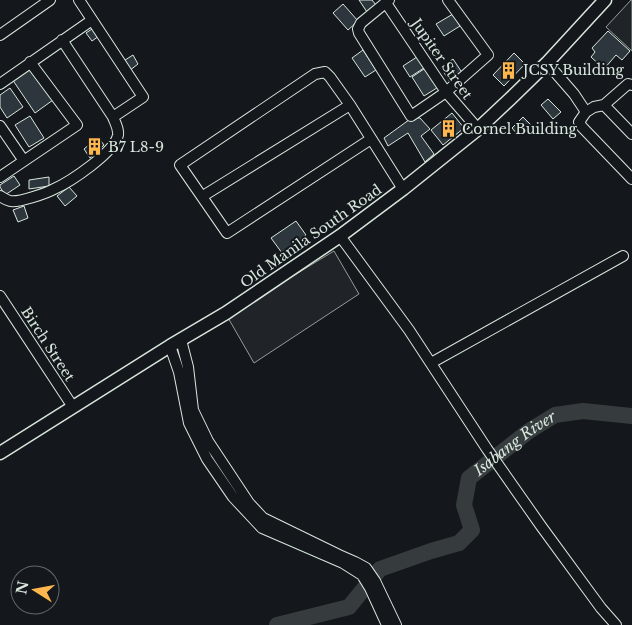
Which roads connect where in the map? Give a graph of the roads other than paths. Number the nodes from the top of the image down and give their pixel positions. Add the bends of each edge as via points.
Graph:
1 (50, 0) edge
2 (79, 0) edge
3 (448, 0) edge
4 (605, 0) edge
5 (388, 1) edge
6 (92, 20) junction
7 (0, 35) edge
8 (62, 40) junction
9 (30, 62) junction
10 (547, 63) junction
11 (0, 84) edge
12 (632, 85) edge
13 (446, 92) junction
14 (350, 105) junction
15 (604, 105) junction
16 (586, 112) junction
17 (113, 117) junction
18 (1, 129) edge
19 (478, 129) junction
20 (632, 134) edge
21 (371, 139) junction
22 (24, 162) junction
23 (0, 177) edge
24 (632, 179) edge
25 (402, 190) junction
26 (0, 196) edge
27 (203, 196) junction
28 (340, 236) junction
29 (623, 256) dead end
30 (0, 296) edge
31 (176, 343) junction
32 (431, 363) junction
33 (73, 407) junction
34 (0, 453) edge
35 (372, 584) junction
36 (388, 625) edge
37 (396, 625) edge
38 (616, 625) edge

1 - 7 street
2 - 6 street
3 - 13 street via 488,54
4 - 10 main road, Old Manila South Road
5 - 13 street, Jupiter Street
5 - 13 street via 361,23 359,33 412,116
6 - 8 street
6 - 17 street via 143,97
8 - 9 street
8 - 17 street
9 - 11 street
9 - 22 street via 78,125
10 - 16 street
10 - 19 main road, Old Manila South Road
12 - 15 street via 628,84
13 - 19 street, Jupiter Street
14 - 21 street
14 - 27 street
14 - 27 street via 325,72 315,74 180,165
15 - 16 street
15 - 20 street
16 - 24 street via 579,122 582,127
17 - 26 street via 118,127 115,143 83,171 54,190 18,201
18 - 22 street
19 - 25 main road, Old Manila South Road
21 - 25 street
21 - 27 street via 227,233
22 - 23 street
25 - 28 main road, Old Manila South Road
28 - 31 main road, Old Manila South Road
28 - 32 street
29 - 32 street
30 - 33 street, Birch Street
31 - 33 main road, Old Manila South Road
31 - 35 street via 189,423 207,459 233,497 262,528 364,572
32 - 38 street via 541,526
33 - 34 main road, Old Manila South Road
35 - 36 street
35 - 37 street

